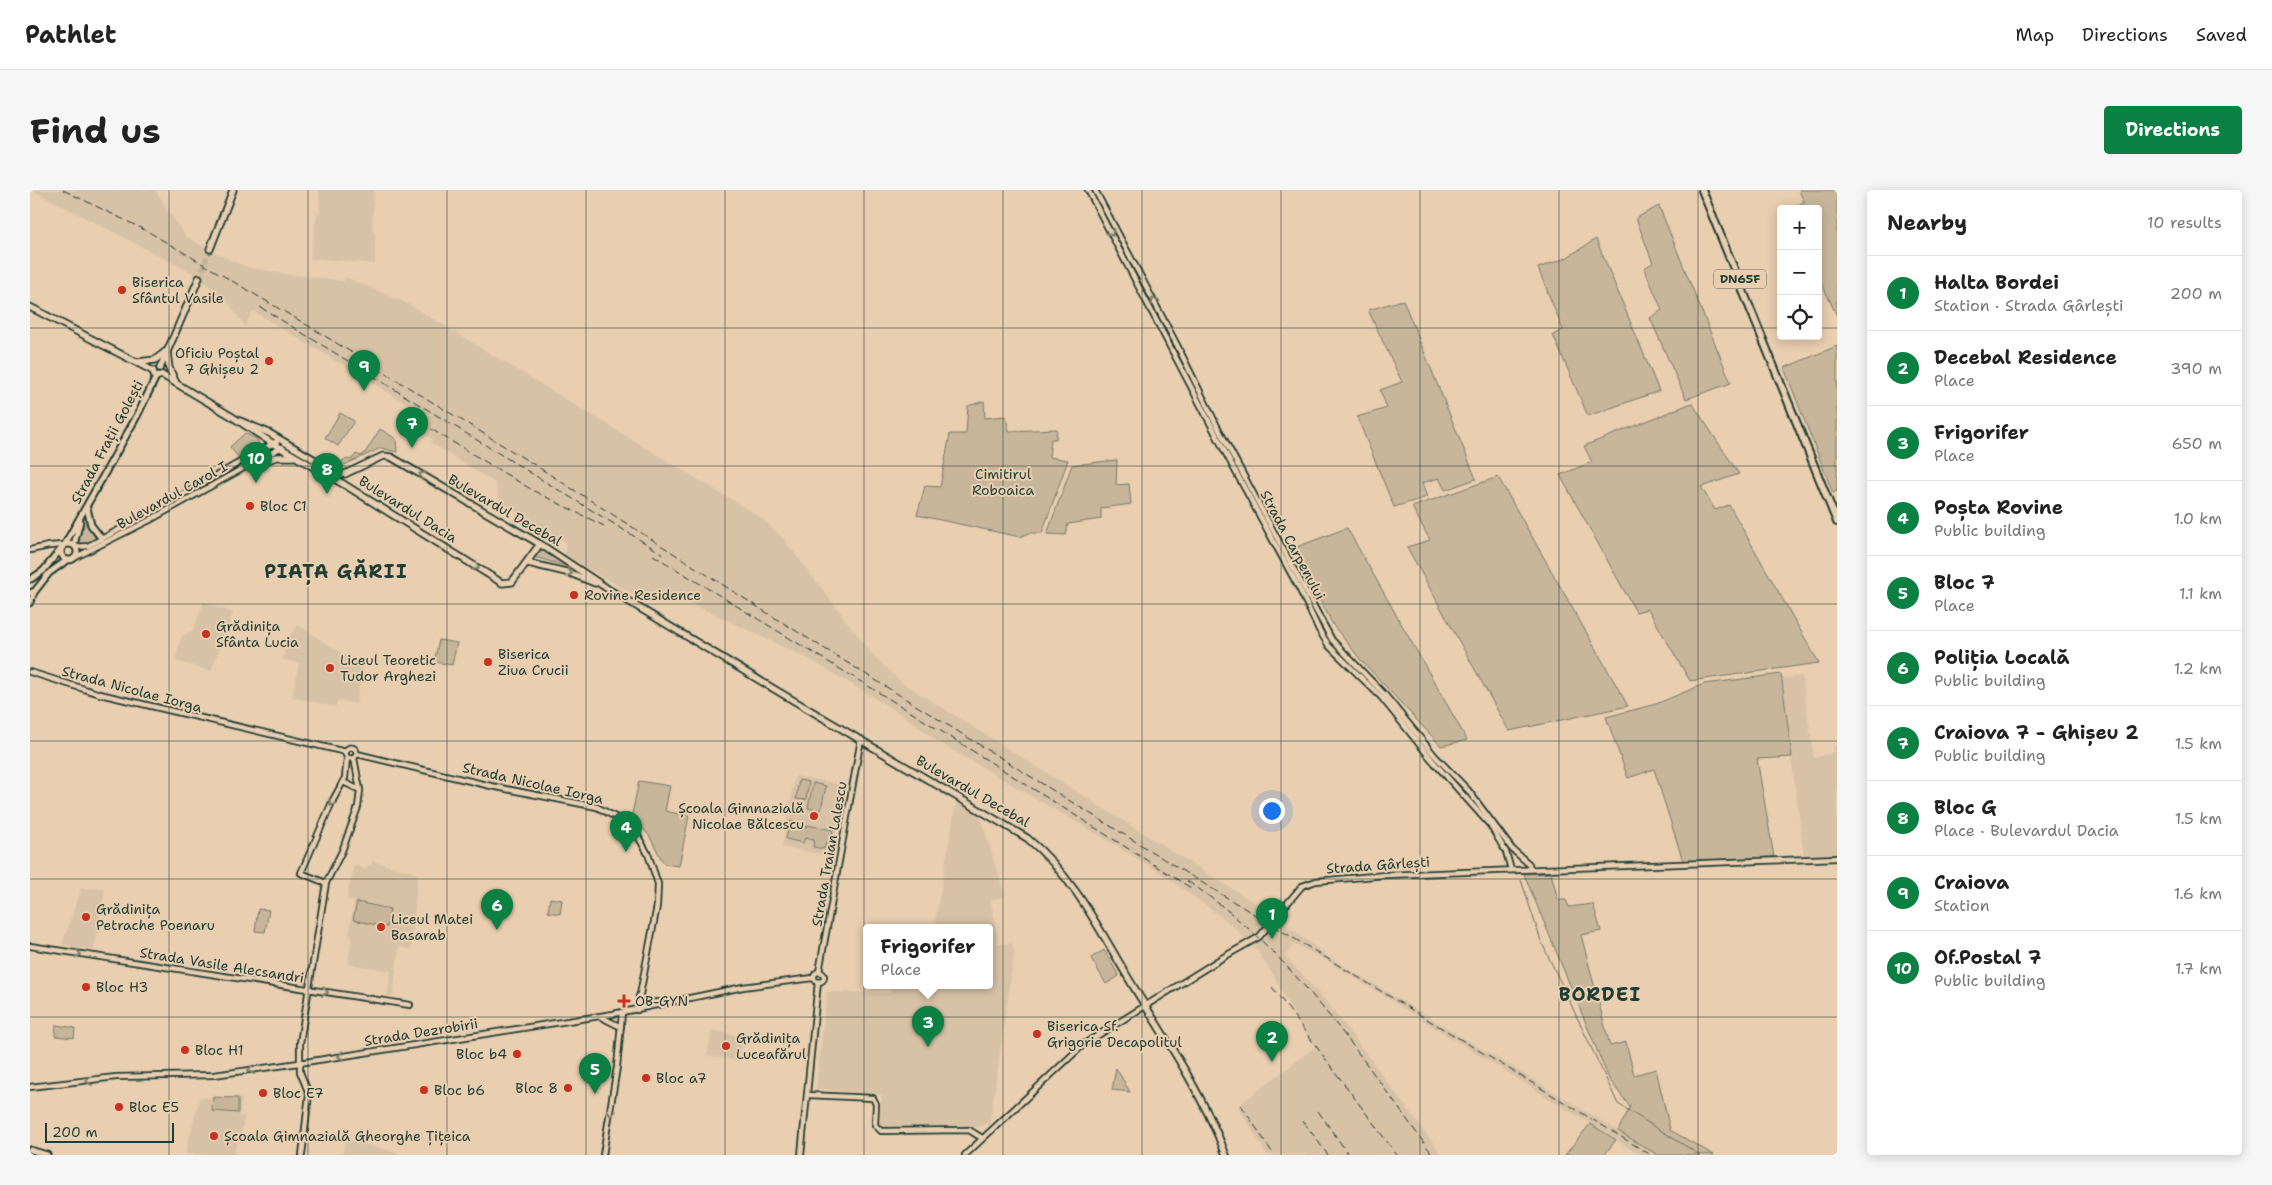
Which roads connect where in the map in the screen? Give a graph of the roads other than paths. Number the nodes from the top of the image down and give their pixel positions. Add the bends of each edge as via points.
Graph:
1 (233, 190) edge
2 (1088, 190) edge
3 (1095, 190) edge
4 (1702, 190) edge
5 (210, 249) tunnel mouth
6 (199, 278) tunnel mouth
7 (30, 307) edge
8 (167, 350) junction
9 (136, 362) junction
10 (160, 368) junction
11 (153, 370) junction
12 (159, 376) junction
13 (176, 383) junction
14 (240, 421) junction
15 (279, 440) junction
16 (272, 443) junction
17 (288, 445) junction
18 (280, 448) junction
19 (299, 458) junction
20 (247, 466) junction
21 (345, 474) junction
22 (345, 485) junction
23 (86, 508) junction
24 (81, 518) junction
25 (1837, 522) edge
26 (102, 539) junction
27 (540, 544) junction
28 (63, 546) junction
29 (75, 546) junction
30 (30, 550) edge
31 (74, 558) junction
32 (67, 560) junction
33 (528, 563) junction
34 (30, 579) edge
35 (608, 589) junction
36 (34, 591) edge
37 (30, 603) edge
38 (30, 672) edge
39 (860, 739) junction
40 (346, 755) junction
41 (356, 756) junction
42 (343, 782) junction
43 (360, 790) junction
44 (1837, 858) edge
45 (1512, 870) junction
46 (1530, 870) junction
47 (326, 883) junction
48 (30, 946) edge
49 (819, 972) junction
50 (813, 978) junction
51 (818, 982) junction
52 (308, 990) junction
53 (639, 996) junction
54 (669, 1003) junction
55 (410, 1005) dead end
56 (1146, 1007) junction
57 (637, 1010) junction
58 (622, 1013) junction
59 (599, 1016) junction
60 (620, 1027) junction
61 (299, 1063) junction
62 (30, 1087) edge
63 (808, 1095) junction
64 (982, 1138) junction
65 (30, 1150) edge
66 (47, 1155) edge
67 (302, 1155) edge
68 (603, 1155) edge
69 (801, 1155) edge
70 (965, 1155) edge
71 (1226, 1155) edge

1 - 5 main road
2 -> 45 street, Strada Carpenului via 1319,630 1329,646 1382,698 1490,825 1506,852
46 -> 3 street, Strada Carpenului via 1529,864 1512,849 1468,790 1332,640
4 - 25 highway, DN65F
6 - 8 main road
7 - 9 main road
8 - 9 main road via 155,360
8 - 10 main road
8 - 13 main road via 169,368
9 - 11 main road
10 - 11 main road
10 - 12 main road via 163,370
11 - 12 main road
12 - 13 main road, Bulevardul Dacia
12 - 23 main road, Strada Frații Golești
13 - 14 main road, Bulevardul Dacia
14 - 15 main road, Bulevardul Dacia
14 - 16 main road, Bulevardul Dacia
15 - 16 street, Bulevardul Carol I
15 - 17 main road, Bulevardul Dacia
16 - 18 main road, Bulevardul Dacia
16 - 26 street, Bulevardul Carol I
17 - 18 street, Bulevardul Carol I
17 - 21 main road, Bulevardul Dacia via 334,473
18 - 19 main road, Bulevardul Dacia
18 - 20 street, Bulevardul Carol I
19 - 20 main road via 280,456
19 - 22 main road, Bulevardul Dacia
20 - 31 street, Bulevardul Carol I
21 - 22 main road
27 -> 21 main road, Bulevardul Decebal via 387,456
22 -> 33 main road, Bulevardul Dacia via 502,583 512,582
23 - 24 main road, Strada Frații Golești
23 - 26 main road via 91,525
24 - 28 main road, Strada Frații Golești
24 - 29 main road, Strada Frații Golești
26 - 29 street, Bulevardul Carol I via 88,546
27 - 33 main road
27 - 35 main road, Bulevardul Decebal
28 - 29 main road
28 - 30 street
28 - 32 main road via 62,558
28 - 34 main road, Strada Frații Golești via 43,571
29 - 31 main road via 77,553
31 - 32 main road
32 - 36 main road
33 -> 35 main road, Bulevardul Decebal via 570,573
34 - 36 main road via 36,583
35 - 39 main road, Bulevardul Decebal
36 - 37 street
38 - 40 street, Strada Nicolae Iorga via 100,694
39 - 49 street, Strada Traian Lalescu
39 - 56 main road, Bulevardul Decebal via 993,816 1041,850 1077,894
40 - 41 street
40 - 41 street via 352,748 356,750
40 - 42 street via 348,771
41 - 43 street
41 - 53 street, Strada Nicolae Iorga via 598,807 628,824 648,854 658,884 657,906
42 - 43 street
42 -> 47 street via 301,873
43 - 47 street via 357,814
44 - 46 street, Strada Gârlești
45 - 46 street, Strada Gârlești
45 - 56 street, Strada Gârlești via 1357,876 1309,883 1298,890 1259,937
47 - 52 street
48 -> 52 street, Strada Vasile Alecsandri
49 - 50 street
49 - 51 street via 824,977
50 - 51 street
50 - 54 street, Strada Dezrobirii via 743,987
51 - 63 street
52 -> 55 street, Strada Vasile Alecsandri
52 - 61 street
53 - 54 street via 646,1003
53 - 57 street, Strada Nicolae Iorga
54 - 57 street, Strada Dezrobirii
56 - 64 street, Strada Gârlești via 1072,1054
56 - 71 main road, Bulevardul Decebal via 1206,1108
57 - 58 street, Strada Dezrobirii
58 - 59 street, Strada Dezrobirii
58 - 60 street
59 - 60 street
59 -> 61 street, Strada Dezrobirii
60 -> 68 street via 618,1067
61 -> 62 street, Strada Dezrobirii via 214,1075 116,1078
61 - 67 street via 309,1094
63 - 64 street via 873,1098 876,1104 875,1125 885,1132 969,1130
63 - 69 street
64 - 70 street, Strada Gârlești
65 - 66 main road

